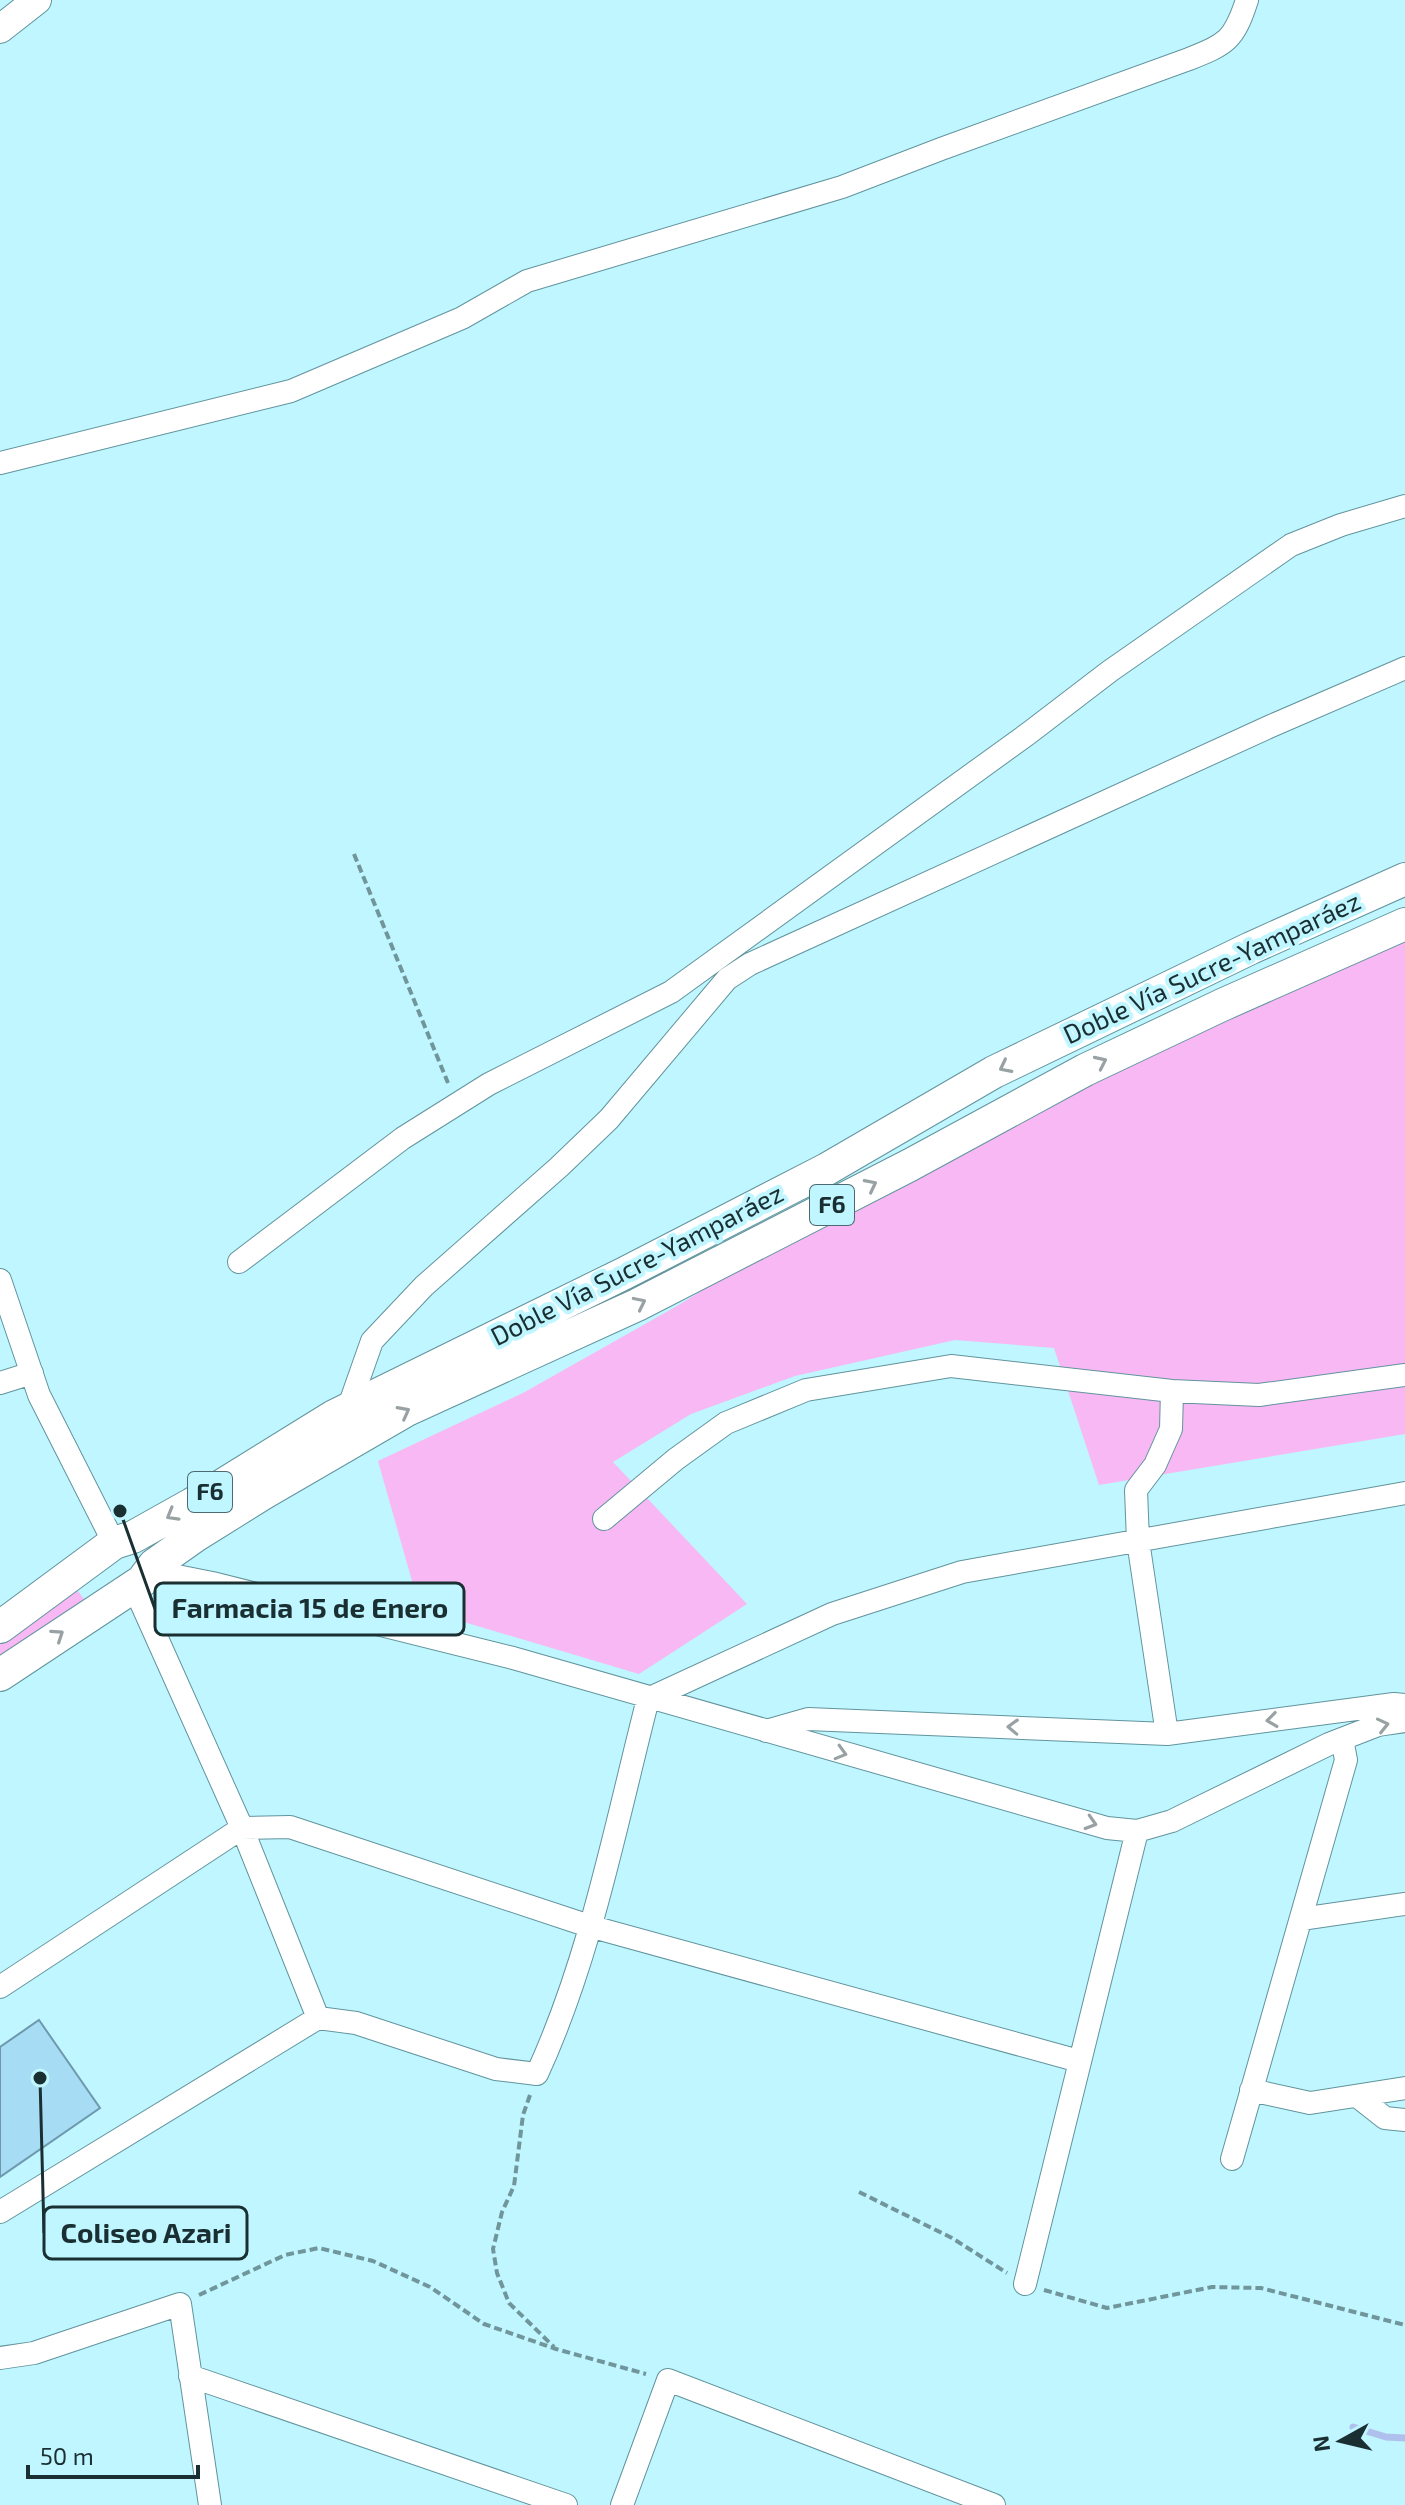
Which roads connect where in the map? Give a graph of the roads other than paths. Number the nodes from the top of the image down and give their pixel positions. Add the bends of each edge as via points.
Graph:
1 (37, 0) edge
2 (1247, 0) edge
3 (0, 29) edge
4 (0, 463) edge
5 (1405, 506) edge
6 (1405, 668) edge
7 (1405, 879) edge
8 (1405, 924) edge
9 (719, 956) junction
10 (727, 979) junction
11 (239, 1262) dead end
12 (0, 1280) edge
13 (32, 1373) junction
14 (1405, 1375) edge
15 (0, 1383) edge
16 (1172, 1391) junction
17 (348, 1409) junction
18 (353, 1441) junction
19 (1405, 1493) edge
20 (604, 1519) dead end
21 (1138, 1541) junction
22 (113, 1547) junction
23 (139, 1580) junction
24 (0, 1627) edge
25 (0, 1675) edge
26 (648, 1699) junction
27 (1405, 1705) edge
28 (1405, 1721) edge
29 (765, 1731) junction
30 (1167, 1734) junction
31 (1342, 1739) junction
32 (242, 1828) junction
33 (1137, 1831) junction
34 (1405, 1904) edge
35 (1301, 1919) junction
36 (589, 1926) junction
37 (0, 1987) edge
38 (318, 2018) junction
39 (1079, 2061) junction
40 (1405, 2088) edge
41 (1251, 2090) junction
42 (1357, 2096) junction
43 (1405, 2120) edge
44 (1232, 2159) dead end
45 (0, 2212) edge
46 (1025, 2284) road end
47 (0, 2358) edge
48 (190, 2376) junction
49 (210, 2505) edge
50 (566, 2505) edge
51 (622, 2505) edge
52 (994, 2505) edge

1 - 3 main road
2 - 4 street via 1240,22 1223,45 1189,59 842,187 527,281 462,318 291,391
5 - 9 street via 1291,545
6 - 10 street via 750,964
7 -> 17 highway, Doble Vía Sucre-Yamparáez / F6 via 994,1072 827,1169
18 -> 8 highway, Doble Vía Sucre-Yamparáez / F6 via 407,1410 637,1305 1085,1070
9 - 10 street
9 - 11 street via 671,992 489,1084 403,1138
10 - 17 street via 609,1119 424,1286 372,1341
12 - 13 street
13 - 15 street
13 - 22 street
14 - 16 street via 1259,1395
16 - 20 street via 951,1366 806,1390 726,1423
16 - 21 street via 1171,1429 1155,1465 1136,1490
17 - 18 street
17 -> 22 highway, Doble Vía Sucre-Yamparáez / F6
18 - 23 highway, Doble Vía Sucre-Yamparáez / F6 via 264,1493
19 - 21 street
21 - 26 street via 962,1572 846,1609
21 - 30 street
22 - 23 highway via 150,1544 155,1558
22 - 23 highway via 89,1571 92,1584 104,1595
22 - 24 highway, Doble Vía Sucre-Yamparáez / F6
25 -> 23 highway, Doble Vía Sucre-Yamparáez / F6
23 - 26 street via 212,1583 513,1658
23 - 32 street
26 - 29 street
26 - 36 street
27 -> 30 street
31 -> 28 street
30 -> 29 street via 808,1719
29 -> 33 street via 1107,1828
31 - 33 street via 1172,1821
31 - 35 street via 1346,1760
32 - 36 street via 290,1827
32 - 37 street
32 - 38 street
33 - 39 street
34 - 35 street
35 - 41 street
36 - 38 street via 560,2023 537,2074 496,2069 356,2023
36 - 39 street
38 - 45 street
39 - 46 street
40 - 42 street
41 - 42 street via 1310,2103
41 - 44 street
42 - 43 street via 1385,2118
47 - 48 street via 34,2353 180,2304
48 - 49 street
48 - 50 street
51 - 52 street via 668,2380

